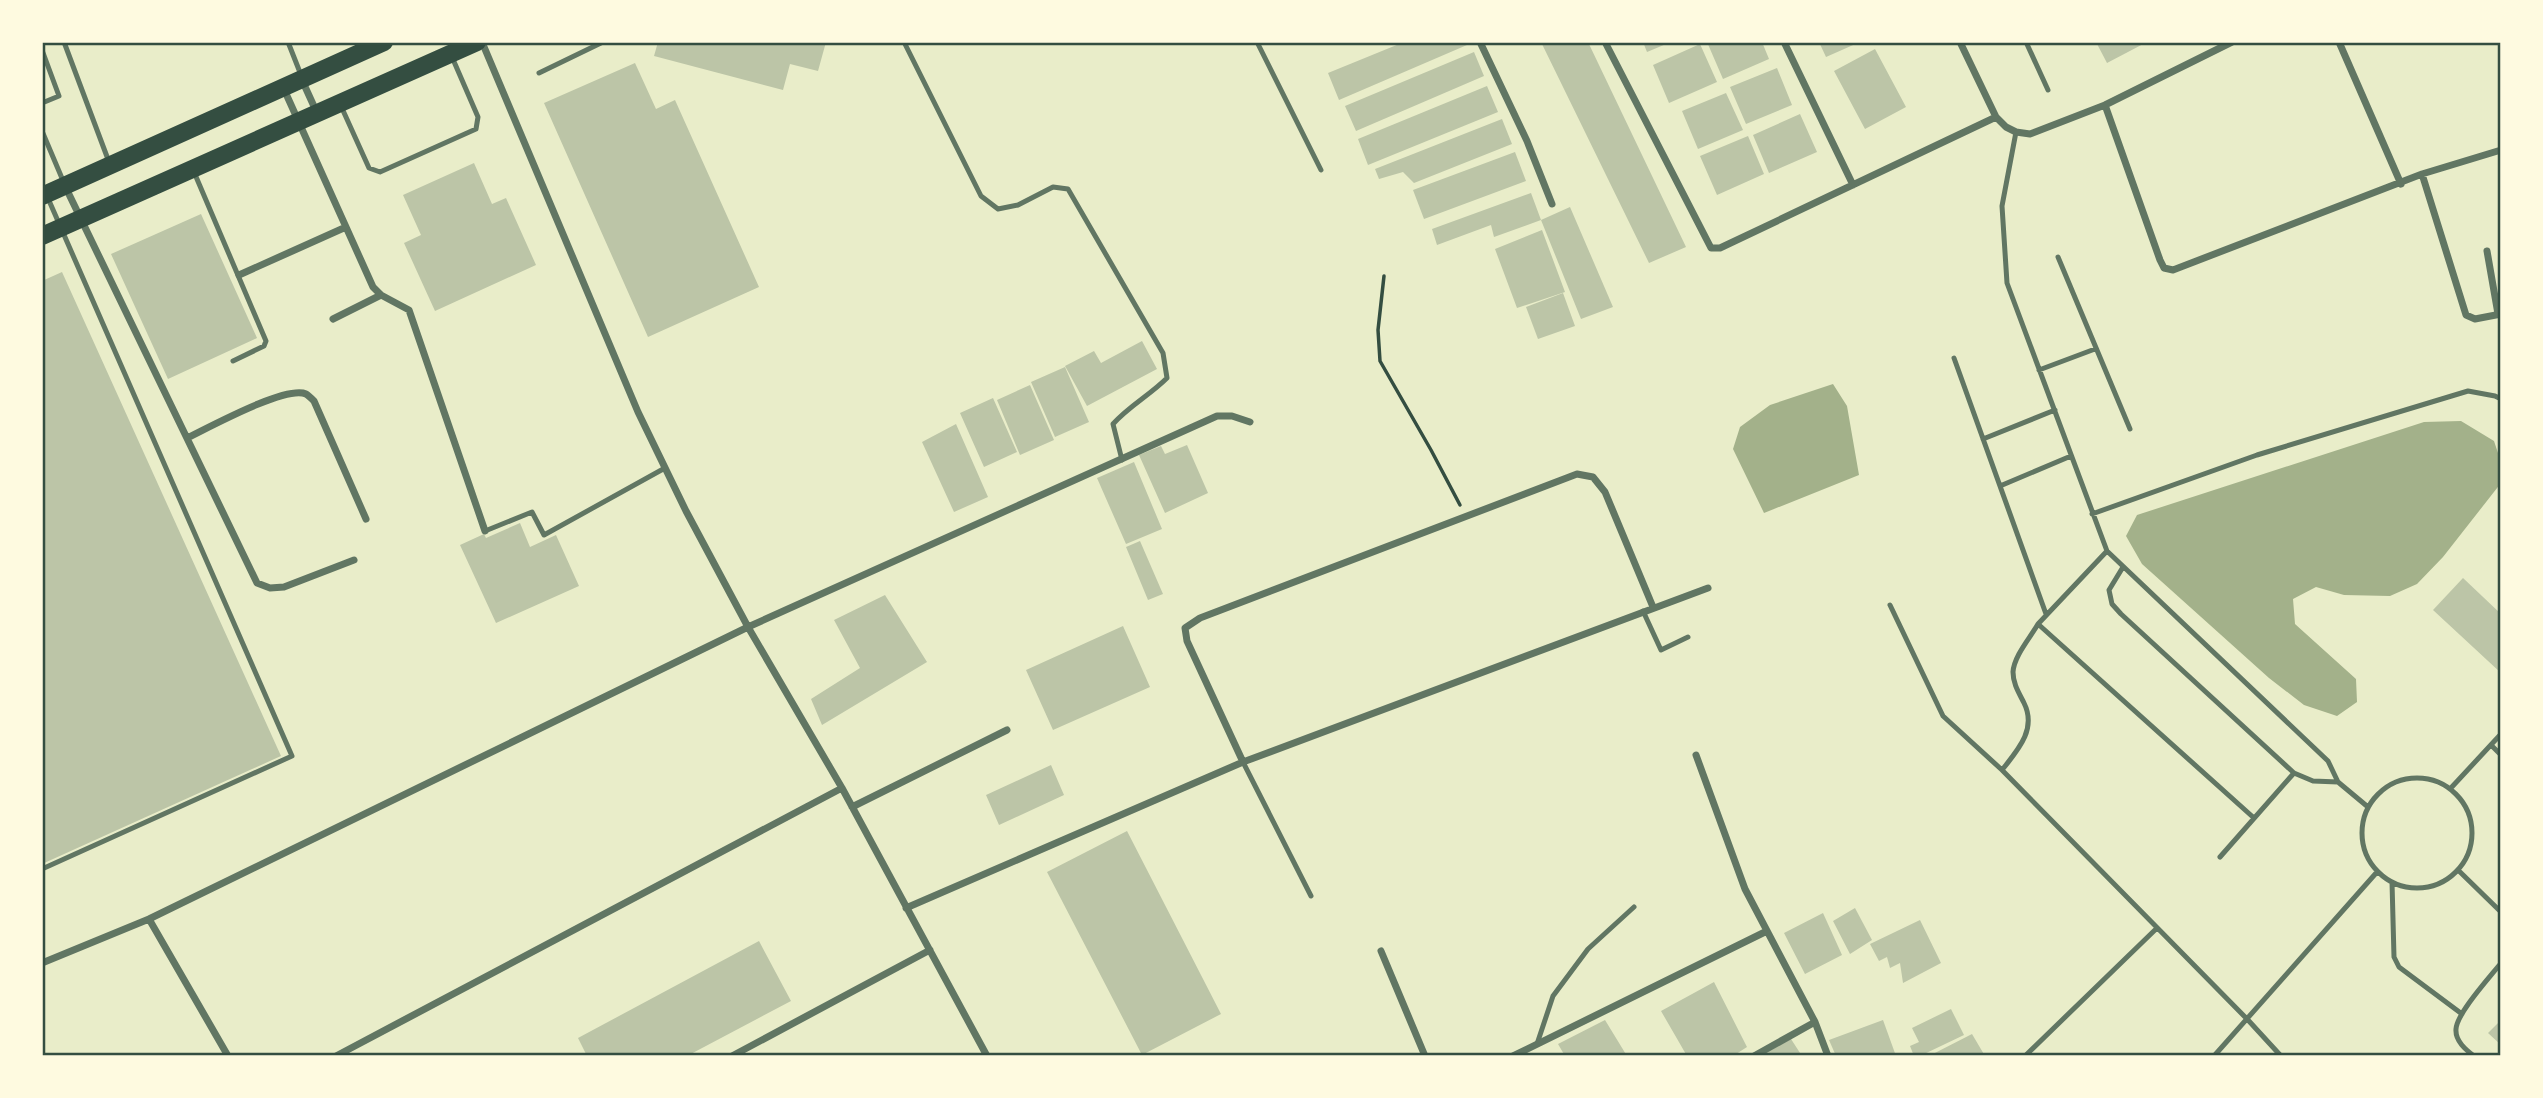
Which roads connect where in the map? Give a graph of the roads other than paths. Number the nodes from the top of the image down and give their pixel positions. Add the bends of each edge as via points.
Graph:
1 (64, 42) edge
2 (288, 42) edge
3 (384, 42) edge
4 (479, 42) edge
5 (603, 42) edge
6 (904, 42) edge
7 (1256, 42) edge
8 (1480, 42) edge
9 (1605, 42) edge
10 (1784, 42) edge
11 (1960, 42) edge
12 (2026, 42) edge
13 (2232, 42) edge
14 (2339, 42) edge
15 (42, 50) edge
16 (451, 54) junction
17 (539, 73) dead end
18 (302, 79) junction
19 (283, 87) junction
20 (2049, 90) dead end
21 (42, 103) edge
22 (340, 103) junction
23 (2105, 105) junction
24 (317, 113) junction
25 (1996, 117) junction
26 (299, 121) junction
27 (42, 131) edge
28 (2016, 132) junction
29 (2501, 150) edge
30 (110, 165) junction
31 (192, 169) junction
32 (1321, 170) dead end
33 (2422, 174) junction
34 (2400, 184) junction
35 (1853, 185) junction
36 (65, 186) junction
37 (44, 195) edge
38 (1552, 205) dead end
39 (81, 219) junction
40 (346, 227) junction
41 (60, 228) junction
42 (42, 236) edge
43 (2487, 251) dead end
44 (2058, 257) dead end
45 (239, 275) junction
46 (381, 295) junction
47 (2500, 314) edge
48 (332, 319) dead end
49 (2095, 349) junction
50 (1954, 358) dead end
51 (233, 360) dead end
52 (2039, 370) junction
53 (2501, 399) edge
54 (2055, 410) junction
55 (1250, 422) dead end
56 (2130, 429) dead end
57 (187, 438) junction
58 (1983, 439) junction
59 (2071, 456) junction
60 (1122, 460) junction
61 (665, 468) junction
62 (2000, 486) junction
63 (2092, 514) junction
64 (366, 519) dead end
65 (485, 531) joint
66 (2107, 551) junction
67 (354, 560) dead end
68 (2123, 567) junction
69 (1708, 588) dead end
70 (1890, 605) dead end
71 (1653, 607) junction
72 (1643, 611) junction
73 (2046, 614) junction
74 (2038, 624) junction
75 (748, 627) junction
76 (1688, 637) dead end
77 (1007, 730) dead end
78 (2501, 734) edge
79 (2491, 746) junction
80 (1696, 755) dead end
81 (2501, 755) edge
82 (1243, 762) junction
83 (2002, 770) junction
84 (2294, 774) junction
85 (2337, 782) junction
86 (842, 788) junction
87 (2450, 789) junction
88 (852, 807) junction
89 (2368, 807) junction
90 (2254, 818) junction
91 (2220, 857) dead end
92 (42, 869) edge
93 (2458, 870) junction
94 (2377, 872) junction
95 (2392, 882) junction
96 (1311, 896) dead end
97 (1633, 907) dead end
98 (906, 908) junction
99 (2501, 912) edge
100 (149, 919) junction
101 (2157, 928) junction
102 (1767, 931) junction
103 (930, 950) junction
104 (1381, 951) dead end
105 (2501, 963) edge
106 (42, 964) edge
107 (2462, 1014) junction
108 (2248, 1020) junction
109 (1815, 1022) junction
110 (1537, 1044) junction
111 (228, 1056) edge
112 (336, 1056) edge
113 (732, 1056) edge
114 (988, 1056) edge
115 (1425, 1056) edge
116 (1513, 1056) edge
117 (1754, 1056) edge
118 (1828, 1056) edge
119 (2025, 1056) edge
120 (2214, 1056) edge
121 (2281, 1056) edge
122 (2474, 1056) edge

1 - 30 lane
2 - 18 lane
3 - 18 highway
4 - 16 highway
4 - 61 street
5 - 17 lane
6 - 60 lane via 981,195 998,209 1018,205 1052,187 1068,189 1163,352 1167,378 1113,424
7 - 32 lane
8 - 38 street
9 - 35 street via 1711,248 1720,248
10 - 35 street
11 - 25 street
12 - 20 lane
13 - 23 street
14 - 34 street
15 - 21 lane via 59,96
16 - 22 highway
16 - 22 lane via 478,117 476,129 404,162 380,172 369,168
18 - 19 highway
18 - 24 street
19 - 26 street
19 - 30 highway
22 - 24 highway
23 - 28 street via 2030,134
23 - 34 street via 2164,268 2173,270
24 - 26 highway
25 - 28 street
25 - 35 street
26 - 31 highway
26 - 40 street
27 - 36 lane
28 - 52 lane via 2002,206 2004,258 2007,282
29 - 33 street
30 - 36 highway
31 - 39 highway
31 - 45 lane
33 - 34 street
33 - 47 street via 2466,315 2474,319
36 - 37 highway
36 - 39 street
37 - 41 lane
39 - 41 highway
39 - 57 street
40 - 45 street
40 - 46 street
41 - 42 highway
41 - 92 lane via 292,756
43 - 47 street
44 - 49 lane
45 - 51 lane via 266,341
46 - 48 street
46 - 65 street via 409,310
49 - 52 lane
49 - 56 lane
50 - 58 lane
52 - 54 lane
53 - 63 lane via 2468,391 2257,454
54 - 58 lane
54 - 59 lane
55 - 60 street via 1217,416
57 - 64 street via 274,398 306,394 314,401
57 - 67 street via 257,583 270,589 285,587
58 - 62 lane
59 - 62 lane
59 - 63 lane
60 - 75 street
61 - 65 lane via 544,535 532,512
61 - 75 street
62 - 73 lane
63 - 66 lane
66 - 68 lane
66 - 73 lane
68 - 84 lane via 2109,590 2112,604
68 - 85 lane via 2328,761
69 - 71 street
70 - 83 lane via 1943,716
71 - 72 street
71 - 82 street via 1605,492 1593,477 1577,474 1465,516 1200,618 1185,628
72 - 76 lane via 1661,650
72 - 82 street
73 - 74 lane
74 - 83 lane via 2013,673 2030,725
74 - 90 lane
75 - 86 street
75 - 100 street
77 - 88 street
78 - 79 lane
79 - 81 lane
79 - 87 lane
80 - 102 street via 1745,890
82 - 96 lane
82 - 98 street
83 - 101 lane
84 - 85 lane
84 - 90 lane
85 - 89 lane
86 - 88 street
86 - 112 street
87 - 89 lane via 2428,779 2405,779 2384,789
87 - 93 lane via 2470,818 2472,837
88 - 98 street
89 - 94 lane via 2362,841
90 - 91 lane
93 - 95 lane via 2427,887
93 - 99 lane
94 - 95 lane
94 - 108 lane
95 - 107 lane via 2394,957 2399,967
97 - 110 lane via 1588,949 1553,996
98 - 103 street
100 - 106 street
100 - 111 street
101 - 108 lane
101 - 119 lane
102 - 109 street
102 - 110 street
103 - 113 street
103 - 114 street
104 - 115 street
105 - 107 lane
107 - 122 lane via 2457,1038
108 - 120 lane
108 - 121 lane
109 - 117 street
109 - 118 street
110 - 116 street

